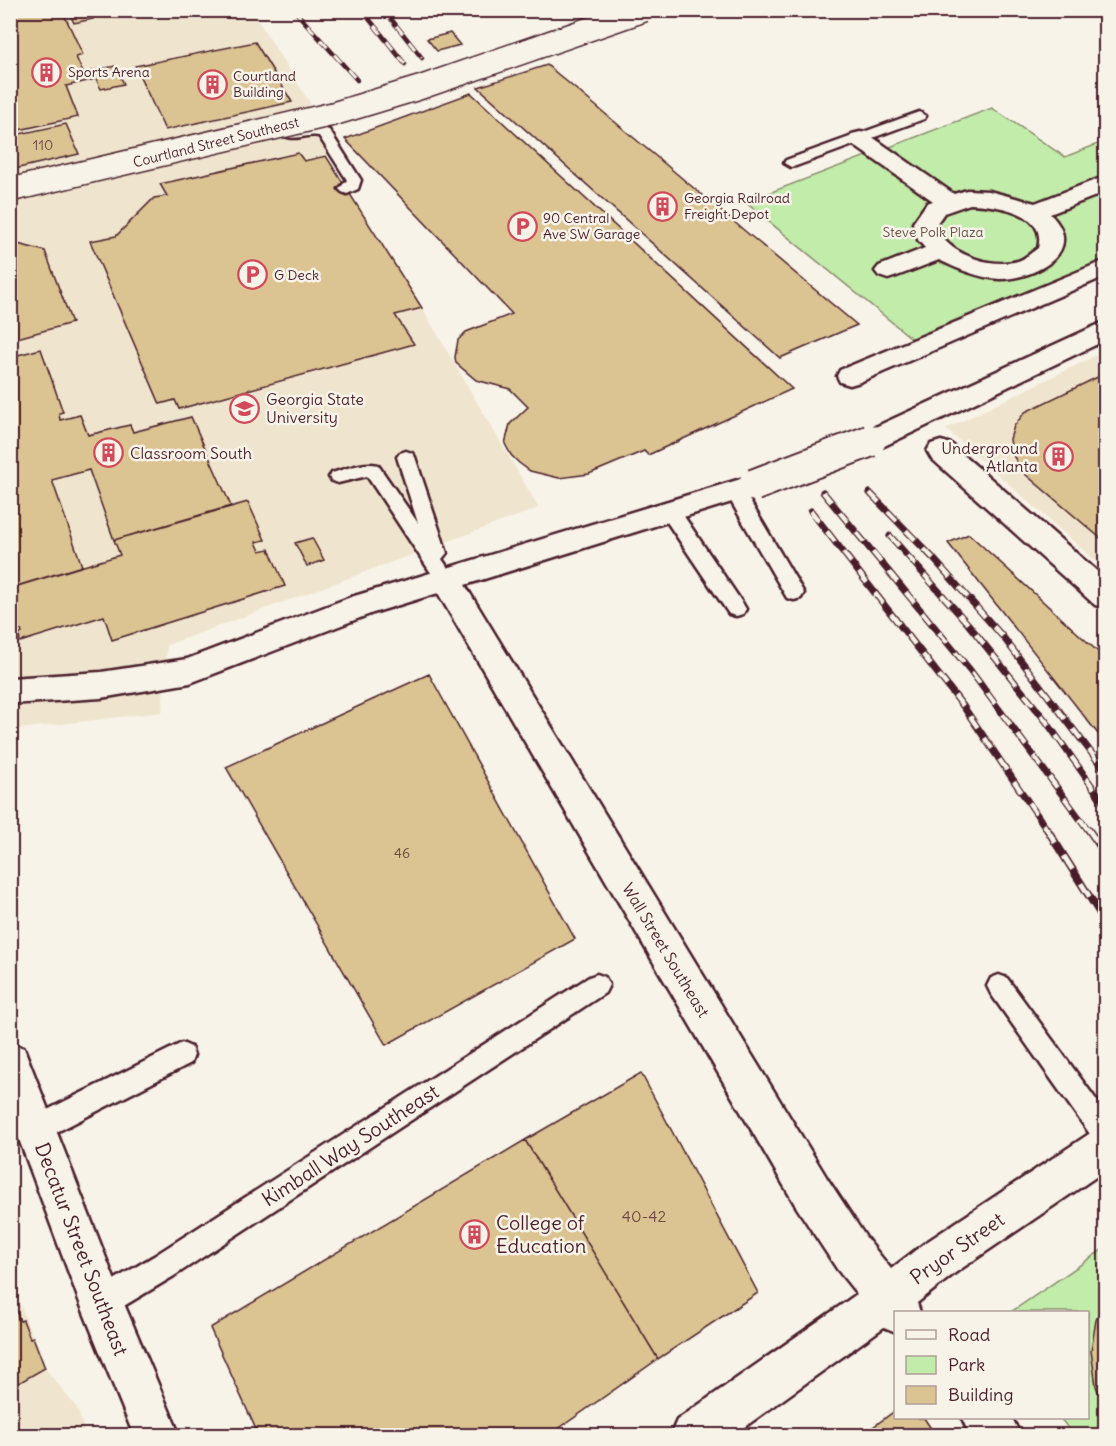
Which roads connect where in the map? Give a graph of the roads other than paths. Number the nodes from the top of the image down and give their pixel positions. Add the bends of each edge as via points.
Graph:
1 (644, 10) edge
2 (919, 116) dead end
3 (860, 139) junction
4 (791, 163) dead end
5 (1106, 183) edge
6 (346, 189) dead end
7 (10, 190) edge
8 (10, 197) edge
9 (949, 201) junction
10 (1033, 212) junction
11 (939, 251) junction
12 (1027, 266) junction
13 (1106, 267) edge
14 (888, 271) dead end
15 (1057, 288) junction
16 (1106, 329) edge
17 (850, 376) dead end
18 (941, 451) dead end
19 (406, 457) dead end
20 (338, 477) dead end
21 (744, 488) junction
22 (670, 511) junction
23 (446, 579) junction
24 (794, 593) dead end
25 (1106, 597) edge
26 (736, 609) dead end
27 (10, 691) edge
28 (597, 985) dead end
29 (999, 986) dead end
30 (182, 1055) dead end
31 (10, 1061) edge
32 (36, 1129) junction
33 (1106, 1135) edge
34 (1106, 1146) edge
35 (102, 1303) junction
36 (893, 1306) edge
37 (986, 1419) edge
38 (157, 1436) edge
39 (693, 1436) edge
40 (998, 1436) edge

1 - 7 main road, Courtland Street Southeast, bridge via 333,114
2 - 3 lane
3 - 4 lane
3 - 9 main road
5 - 10 main road
6 - 8 lane via 353,186 353,177 334,145 315,130
9 - 10 main road via 986,197 1006,200
9 - 11 main road via 927,217 929,240
10 - 12 main road via 1049,228 1053,240 1048,252
11 - 12 main road via 977,268
11 - 14 main road
12 - 15 main road
13 - 15 main road
15 - 17 main road
16 - 21 main road, bridge via 870,441
18 - 25 main road
19 - 23 lane
20 - 23 lane via 372,469
21 - 22 main road
21 - 24 lane
22 - 23 main road
22 - 26 lane
23 - 27 main road via 362,605 190,671 101,685
23 - 36 main road, Wall Street Southeast via 812,1193 852,1254
28 - 35 lane, Kimball Way Southeast
29 - 33 lane
30 - 32 lane
31 - 32 main road, Decatur Street Southeast
32 - 35 main road, Decatur Street Southeast
34 - 36 main road, Pryor Street via 940,1258
35 - 38 main road, Decatur Street Southeast
36 - 39 main road, Pryor Street
37 - 40 main road

